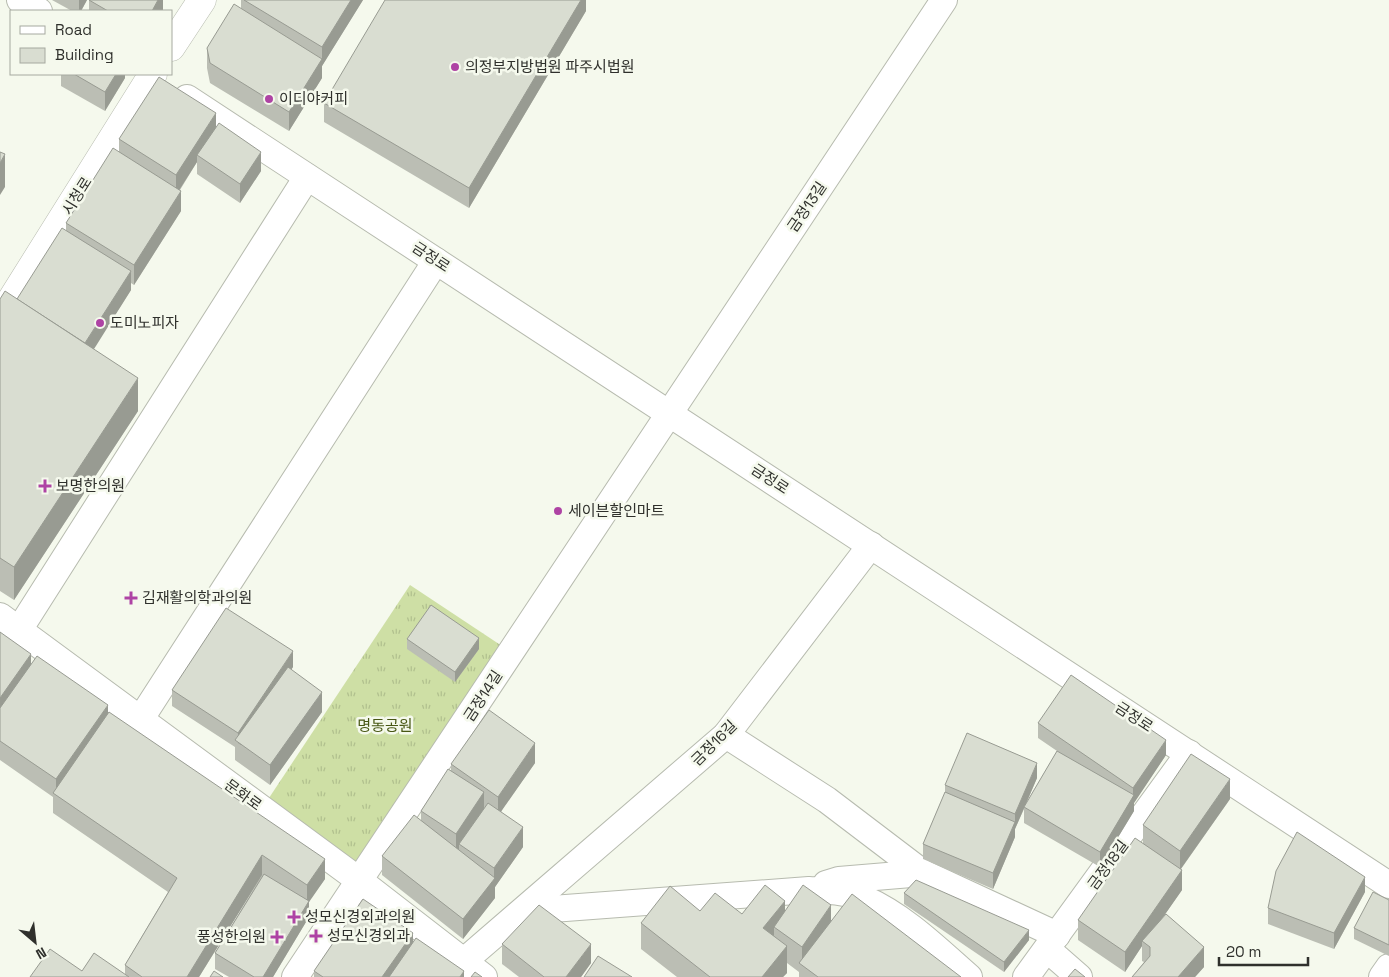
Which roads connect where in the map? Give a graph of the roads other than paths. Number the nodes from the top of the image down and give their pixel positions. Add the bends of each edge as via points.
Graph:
1 (20, 0) edge
2 (202, 0) edge
3 (944, 0) edge
4 (38, 10) edge
5 (172, 45) edge
6 (151, 75) edge
7 (154, 75) edge
8 (307, 176) junction
9 (436, 261) junction
10 (0, 318) edge
11 (670, 414) junction
12 (871, 545) junction
13 (9, 623) edge
14 (140, 720) junction
15 (726, 735) junction
16 (1189, 754) junction
17 (923, 873) junction
18 (360, 881) junction
19 (1389, 885) edge
20 (809, 890) junction
21 (525, 911) junction
22 (1052, 942) junction
23 (1389, 967) edge
24 (474, 969) edge
25 (295, 977) edge
26 (970, 977) edge
27 (1026, 977) edge
28 (1079, 977) edge
29 (1382, 977) edge

1 - 4 street
2 - 5 street
3 - 11 street, 금정13길
6 - 10 street, 시청로
7 - 8 street, 금정로
8 - 9 street, 금정로
8 - 13 street
9 - 11 street, 금정로
9 - 14 street
11 - 12 street, 금정로
11 - 18 street, 금정14길
12 - 15 street, 금정16길
12 - 16 street, 금정로
13 - 14 street, 문화로
14 - 18 street, 문화로
15 - 17 street via 827,800
15 - 21 street, 금정16길
16 - 19 street, 금정로
16 - 22 street, 금정18길
17 - 20 street via 839,880
17 - 22 street
18 - 24 street, 문화로
18 - 25 street, 금정14길
20 - 21 street
20 - 26 street via 840,891 865,898 913,928
21 - 24 street, 금정16길
22 - 27 street, 금정18길
22 - 28 street
23 - 29 street

